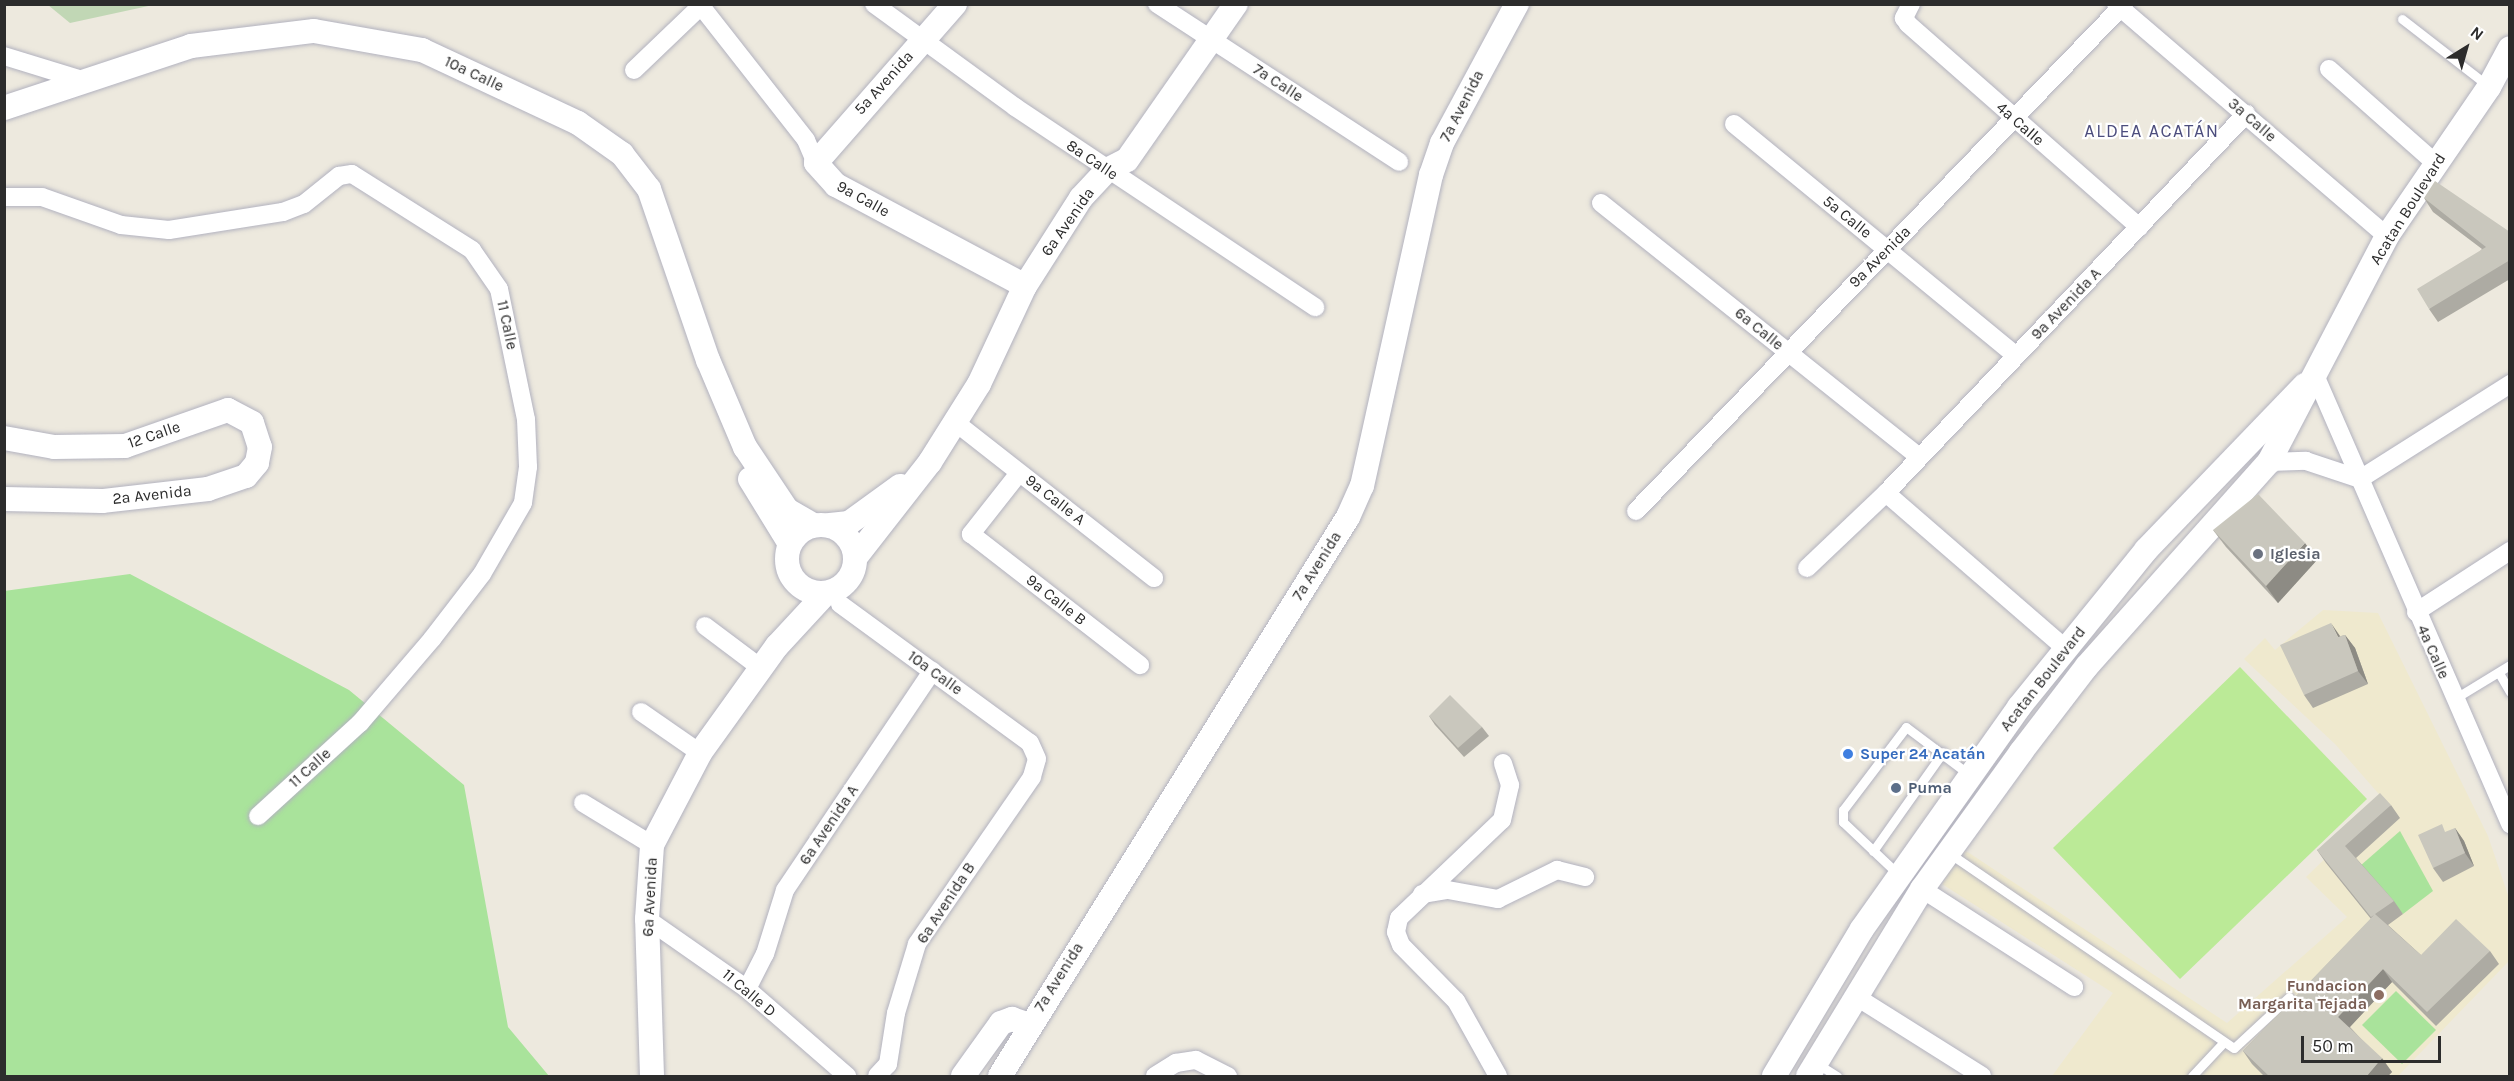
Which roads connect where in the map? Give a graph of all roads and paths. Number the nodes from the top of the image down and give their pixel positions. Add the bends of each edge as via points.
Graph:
1 (874, 4) edge
2 (955, 4) edge
3 (1157, 4) edge
4 (1236, 4) edge
5 (1517, 4) edge
6 (702, 5) edge
7 (2120, 6) edge
8 (1907, 11) edge
9 (2402, 19) dead end
10 (1210, 38) junction
11 (923, 40) junction
12 (2510, 48) edge
13 (4, 56) edge
14 (2329, 69) dead end
15 (634, 70) dead end
16 (82, 80) junction
17 (2489, 87) junction
18 (4, 108) edge
19 (2246, 114) junction
20 (2015, 119) junction
21 (1734, 124) dead end
22 (1399, 162) dead end
23 (2434, 162) junction
24 (816, 163) junction
25 (1107, 170) junction
26 (4, 197) edge
27 (1601, 203) dead end
28 (2139, 227) junction
29 (2387, 237) junction
30 (1887, 250) junction
31 (1025, 286) junction
32 (1314, 307) dead end
33 (1786, 350) junction
34 (2016, 356) junction
35 (2315, 375) junction
36 (2510, 384) edge
37 (2292, 408) junction
38 (955, 422) junction
39 (257, 431) joint
40 (4, 438) edge
41 (745, 447) junction
42 (1917, 455) junction
43 (930, 462) junction
44 (2269, 462) junction
45 (1019, 472) junction
46 (2360, 479) junction
47 (1886, 494) junction
48 (4, 499) edge
49 (1636, 511) dead end
50 (821, 525) junction
51 (790, 544) junction
52 (2510, 551) edge
53 (855, 558) junction
54 (1807, 568) dead end
55 (1154, 578) dead end
56 (796, 582) junction
57 (833, 598) junction
58 (2416, 612) junction
59 (705, 626) dead end
60 (777, 646) junction
61 (2066, 649) junction
62 (1140, 665) dead end
63 (2510, 665) edge
64 (761, 668) junction
65 (932, 671) junction
66 (2499, 672) junction
67 (2510, 692) edge
68 (2454, 699) junction
69 (641, 712) dead end
70 (1030, 742) joint
71 (1943, 752) junction
72 (700, 753) junction
73 (1503, 764) dead end
74 (1971, 775) junction
75 (583, 802) dead end
76 (258, 816) dead end
77 (2510, 824) edge
78 (652, 845) junction
79 (1873, 851) junction
80 (1947, 852) junction
81 (1899, 875) junction
82 (1585, 877) dead end
83 (1922, 889) junction
84 (1422, 894) junction
85 (647, 919) junction
86 (2074, 987) dead end
87 (747, 989) junction
88 (1855, 996) junction
89 (2289, 997) dead end
90 (1029, 1025) junction
91 (2223, 1043) junction
92 (1812, 1070) edge
93 (846, 1076) edge
94 (652, 1077) edge
95 (877, 1077) edge
96 (963, 1077) edge
97 (1000, 1077) edge
98 (1155, 1077) edge
99 (1228, 1077) edge
100 (1498, 1077) edge
101 (1774, 1077) edge
102 (1837, 1077) edge
103 (1982, 1077) edge
104 (2192, 1077) edge

1 - 11 street, 8a Calle
2 - 11 street, 5a Avenida
3 - 10 street, 7a Calle
4 - 10 street, 6a Avenida
5 - 90 street, 7a Avenida via 1435,164 1362,486 1348,517
6 - 15 street
6 - 24 street, 9a Calle via 806,140
7 - 19 street, 3a Calle
7 - 20 street, 9a Avenida
8 - 20 street, 4a Calle
9 - 17 lane
10 - 22 street, 7a Calle
10 - 25 street, 6a Avenida via 1127,160
11 - 24 street, 5a Avenida
11 - 25 street, 8a Calle
12 - 17 street, Acatan Boulevard
13 - 16 street
14 - 23 street
16 - 18 street, 10a Calle
16 - 41 street, 10a Calle via 204,43 339,32 422,50 578,123 622,154 649,189 708,360
17 - 23 street, Acatan Boulevard
19 - 28 street, 9a Avenida A
19 - 29 street, 3a Calle
20 - 28 street, 4a Calle
20 - 30 street, 9a Avenida
21 - 30 street, 5a Calle
23 - 29 street, Acatan Boulevard
24 - 31 street, 9a Calle via 836,185
25 - 31 street, 6a Avenida via 1081,198
25 - 32 street, 8a Calle
26 - 76 street, 11 Calle via 42,197 121,225 180,229 283,212 304,204 339,176 352,174 472,250 500,289 526,419 523,503 482,574 432,639 360,723
27 - 33 street, 6a Calle
28 - 34 street, 9a Avenida A
29 - 35 street, Acatan Boulevard
30 - 33 street, 9a Avenida
30 - 34 street, 5a Calle
31 - 38 street, 6a Avenida via 1001,342
33 - 42 street, 6a Calle
33 - 49 street, 9a Avenida
34 - 42 street, 9a Avenida A
35 - 37 street, Acatan Boulevard
35 - 46 street, 4a Calle
36 - 46 street
37 - 44 street, Acatan Boulevard
37 - 61 street, Acatan Boulevard via 2146,550
38 - 43 street, 6a Avenida
38 - 45 street, 9a Calle A
39 - 40 street, 12 Calle via 244,416 226,410 124,446 54,447
39 - 48 street, 2a Avenida via 255,466 243,478 222,485 102,501
41 - 50 street, 10a Calle via 787,510
41 - 51 street, 10a Calle via 756,494
42 - 47 street, 9a Avenida A
43 - 50 street, 6a Avenida via 861,516
43 - 53 street, 6a Avenida
44 - 46 street via 2306,461
44 - 80 street, Acatan Boulevard via 2087,666
45 - 55 street, 9a Calle A
45 - 62 street, 9a Calle B via 971,534
46 - 58 street, 4a Calle
47 - 54 street
47 - 61 street
50 - 51 street
50 - 53 street via 848,537
51 - 56 street via 787,564
52 - 58 street
53 - 57 street via 850,577
56 - 57 street
56 - 60 street, 6a Avenida via 795,603
57 - 60 street, 6a Avenida
57 - 65 street, 10a Calle
58 - 68 street, 4a Calle
59 - 64 street
60 - 64 street, 6a Avenida
61 - 74 street, Acatan Boulevard
63 - 66 lane
64 - 72 street, 6a Avenida
65 - 70 street, 10a Calle
65 - 87 street, 6a Avenida A via 785,890 761,964
66 - 67 lane
66 - 68 lane
68 - 77 street, 4a Calle
69 - 72 street
70 - 95 street, 6a Avenida B via 1037,759 1032,777 917,944 896,1013 888,1064
71 - 74 lane
71 - 79 lane
71 - 79 lane via 1906,727 1843,810 1843,822
72 - 78 street, 6a Avenida
73 - 84 street via 1510,785 1502,820
74 - 81 street, Acatan Boulevard
75 - 78 street
78 - 85 street, 6a Avenida
79 - 81 lane
80 - 83 street, Acatan Boulevard
80 - 91 lane
81 - 101 street, Acatan Boulevard
82 - 84 street via 1557,870 1498,899 1448,891
83 - 86 street
83 - 88 street, Acatan Boulevard
84 - 100 street via 1399,918 1396,932 1456,1001
85 - 87 street, 11 Calle D
85 - 94 street, 6a Avenida
87 - 93 street, 11 Calle D
88 - 92 street, Acatan Boulevard
88 - 103 street
89 - 91 lane via 2242,1044 2234,1048
90 - 96 street via 1012,1018 1001,1023
90 - 97 street, 7a Avenida
91 - 104 lane
92 - 102 lane
98 - 99 street via 1176,1063 1196,1060

